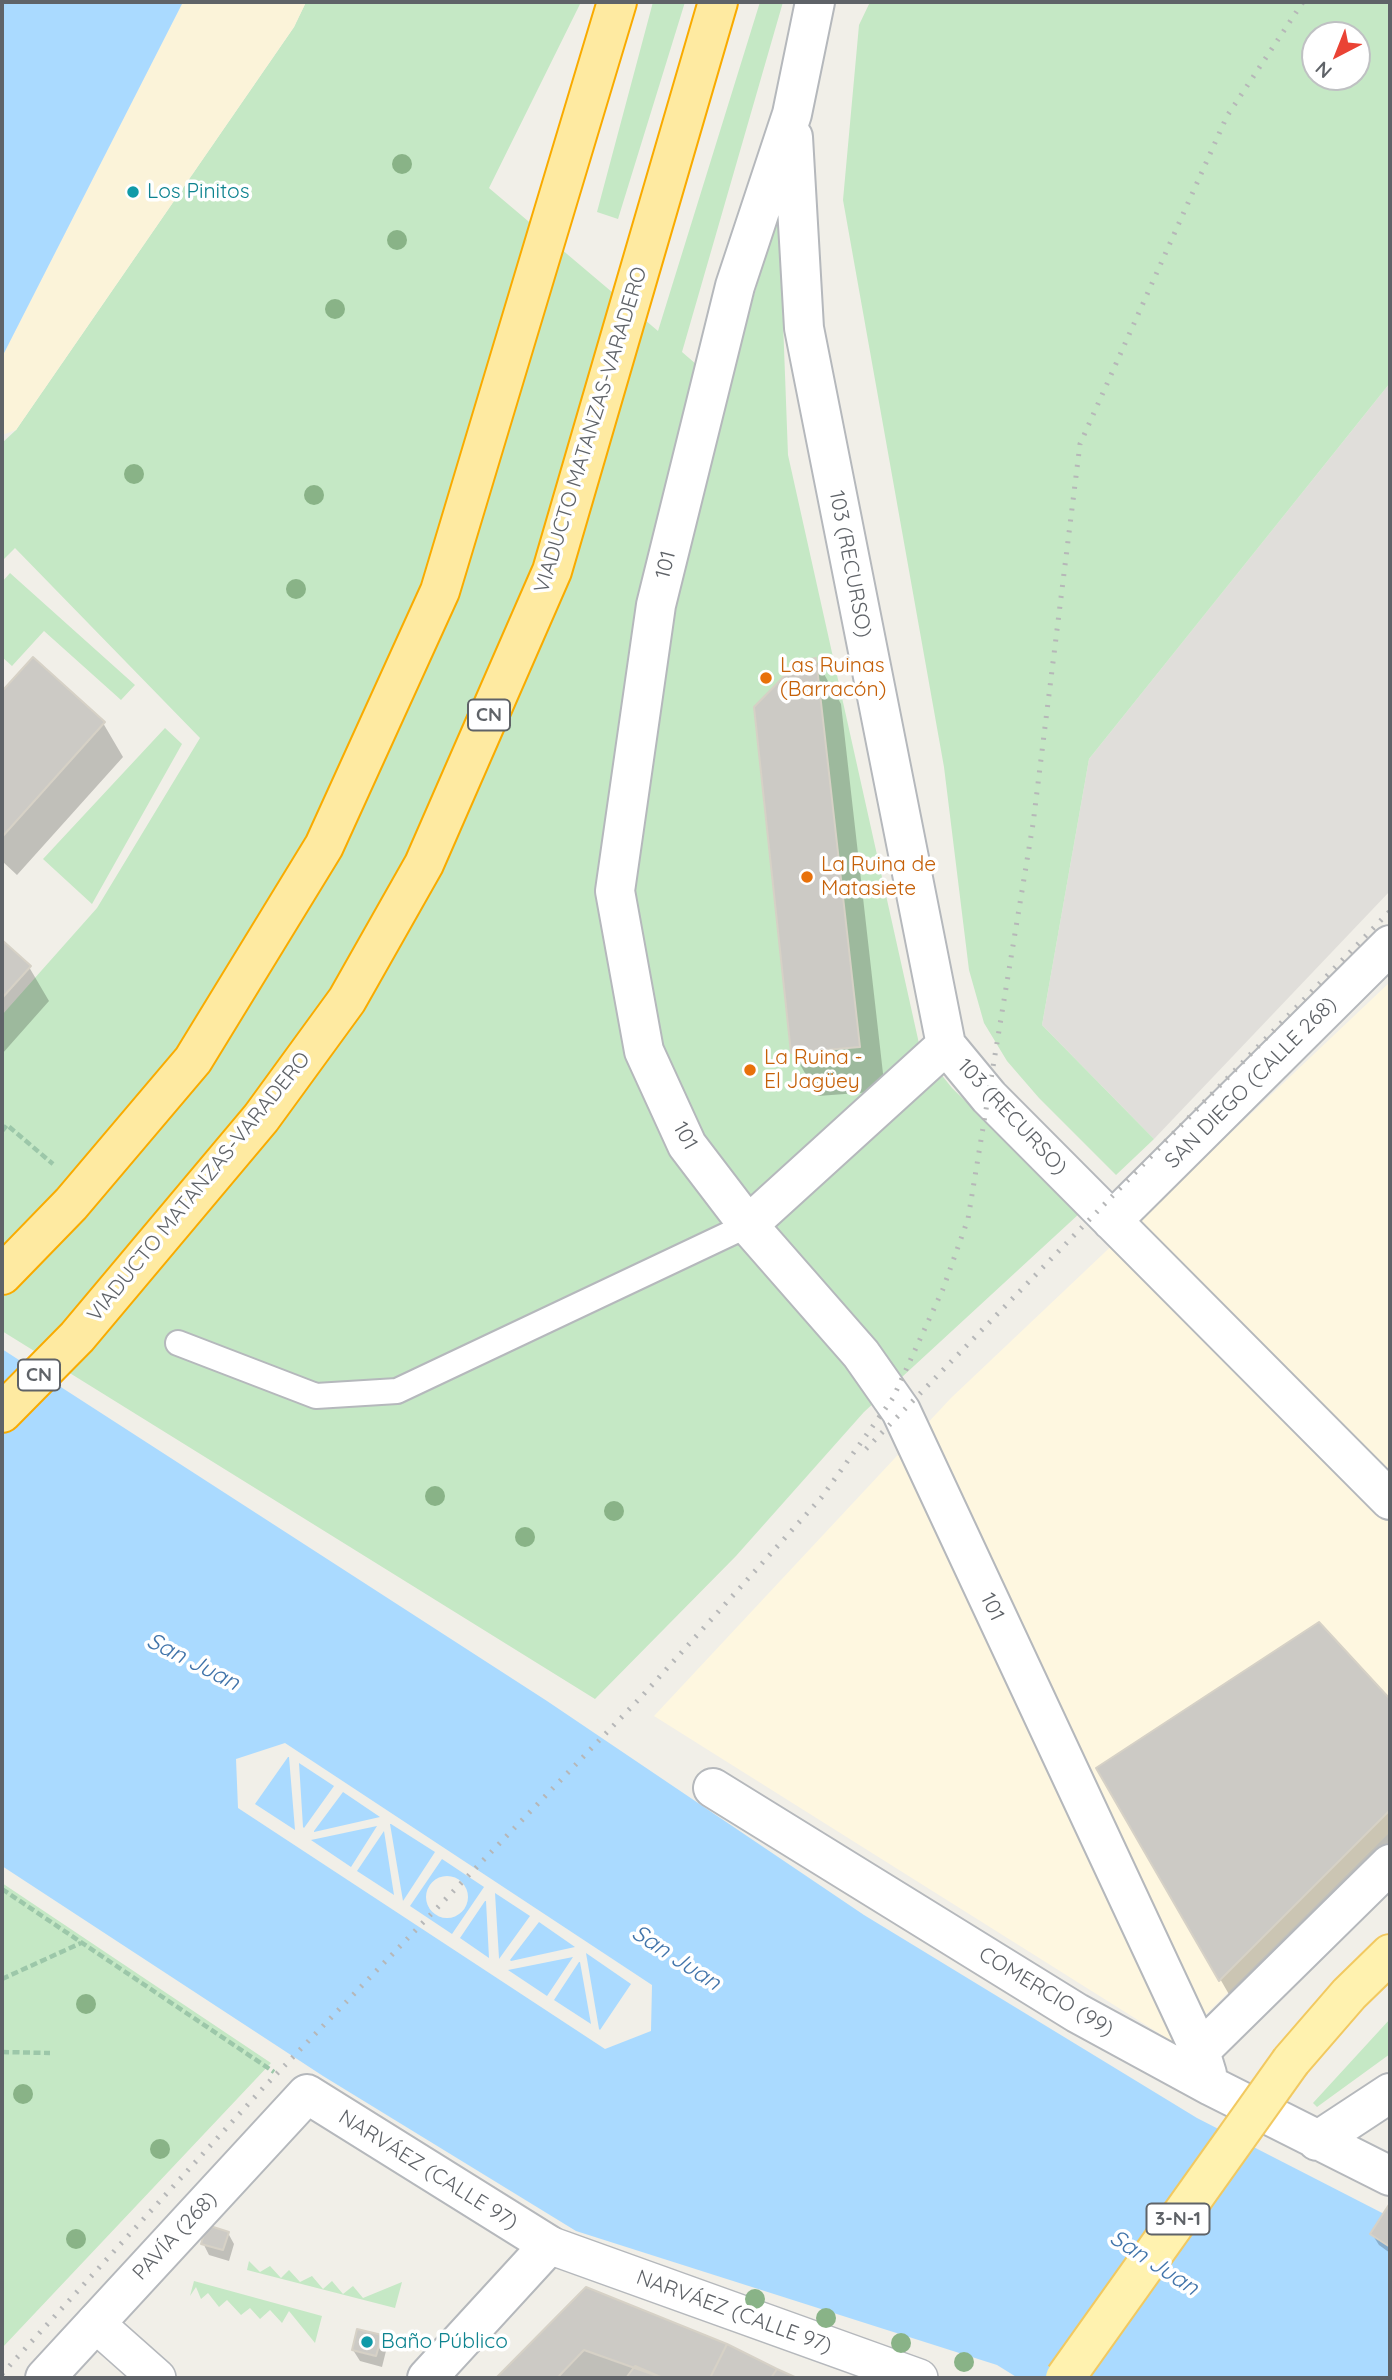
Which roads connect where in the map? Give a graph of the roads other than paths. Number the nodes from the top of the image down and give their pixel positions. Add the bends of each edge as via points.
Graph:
1 (617, 2) edge
2 (718, 2) edge
3 (816, 2) edge
4 (792, 114) junction
5 (1390, 945) edge
6 (946, 1045) junction
7 (1111, 1221) junction
8 (748, 1225) junction
9 (2, 1275) edge
10 (178, 1343) dead end
11 (2, 1413) edge
12 (1390, 1500) edge
13 (713, 1787) dead end
14 (1390, 1864) edge
15 (1390, 1954) edge
16 (1199, 2051) junction
17 (1211, 2086) junction
18 (1390, 2093) edge
19 (307, 2094) joint
20 (1317, 2141) junction
21 (1390, 2176) edge
22 (549, 2245) junction
23 (96, 2323) junction
24 (45, 2378) edge
25 (157, 2378) edge
26 (427, 2378) edge
27 (919, 2378) edge
28 (1065, 2378) edge

1 - 9 highway via 440,591 324,846 193,1060 71,1204
2 - 11 highway, VIADUCTO MATANZAS-VARADERO / CN via 552,571 424,864 347,1000 261,1118 77,1337
3 - 4 street
4 - 6 street, 103 (RECURSO) via 804,328
4 - 8 street, 101 via 735,286 656,605 615,891 644,1051 687,1145
5 - 7 street, SAN DIEGO (CALLE 268)
6 - 7 street, 103 (RECURSO) via 989,1097
6 - 8 street
7 - 12 street, 103 (RECURSO)
8 - 10 lane via 397,1391 316,1396
8 - 16 street, 101 via 861,1354 901,1411
13 - 17 street, COMERCIO (99) via 1077,2013
14 - 16 street
15 - 28 main road, 3-N-1, bridge via 1292,2061
16 - 17 street, 101
17 - 20 street, COMERCIO (99)
18 - 20 street
19 - 22 street, NARVÁEZ (CALLE 97)
19 - 23 street, PAVÍA (268)
20 - 21 street, COMERCIO (99)
22 - 26 street
22 - 27 street, NARVÁEZ (CALLE 97)
23 - 24 street, PAVÍA (268)
23 - 25 street

